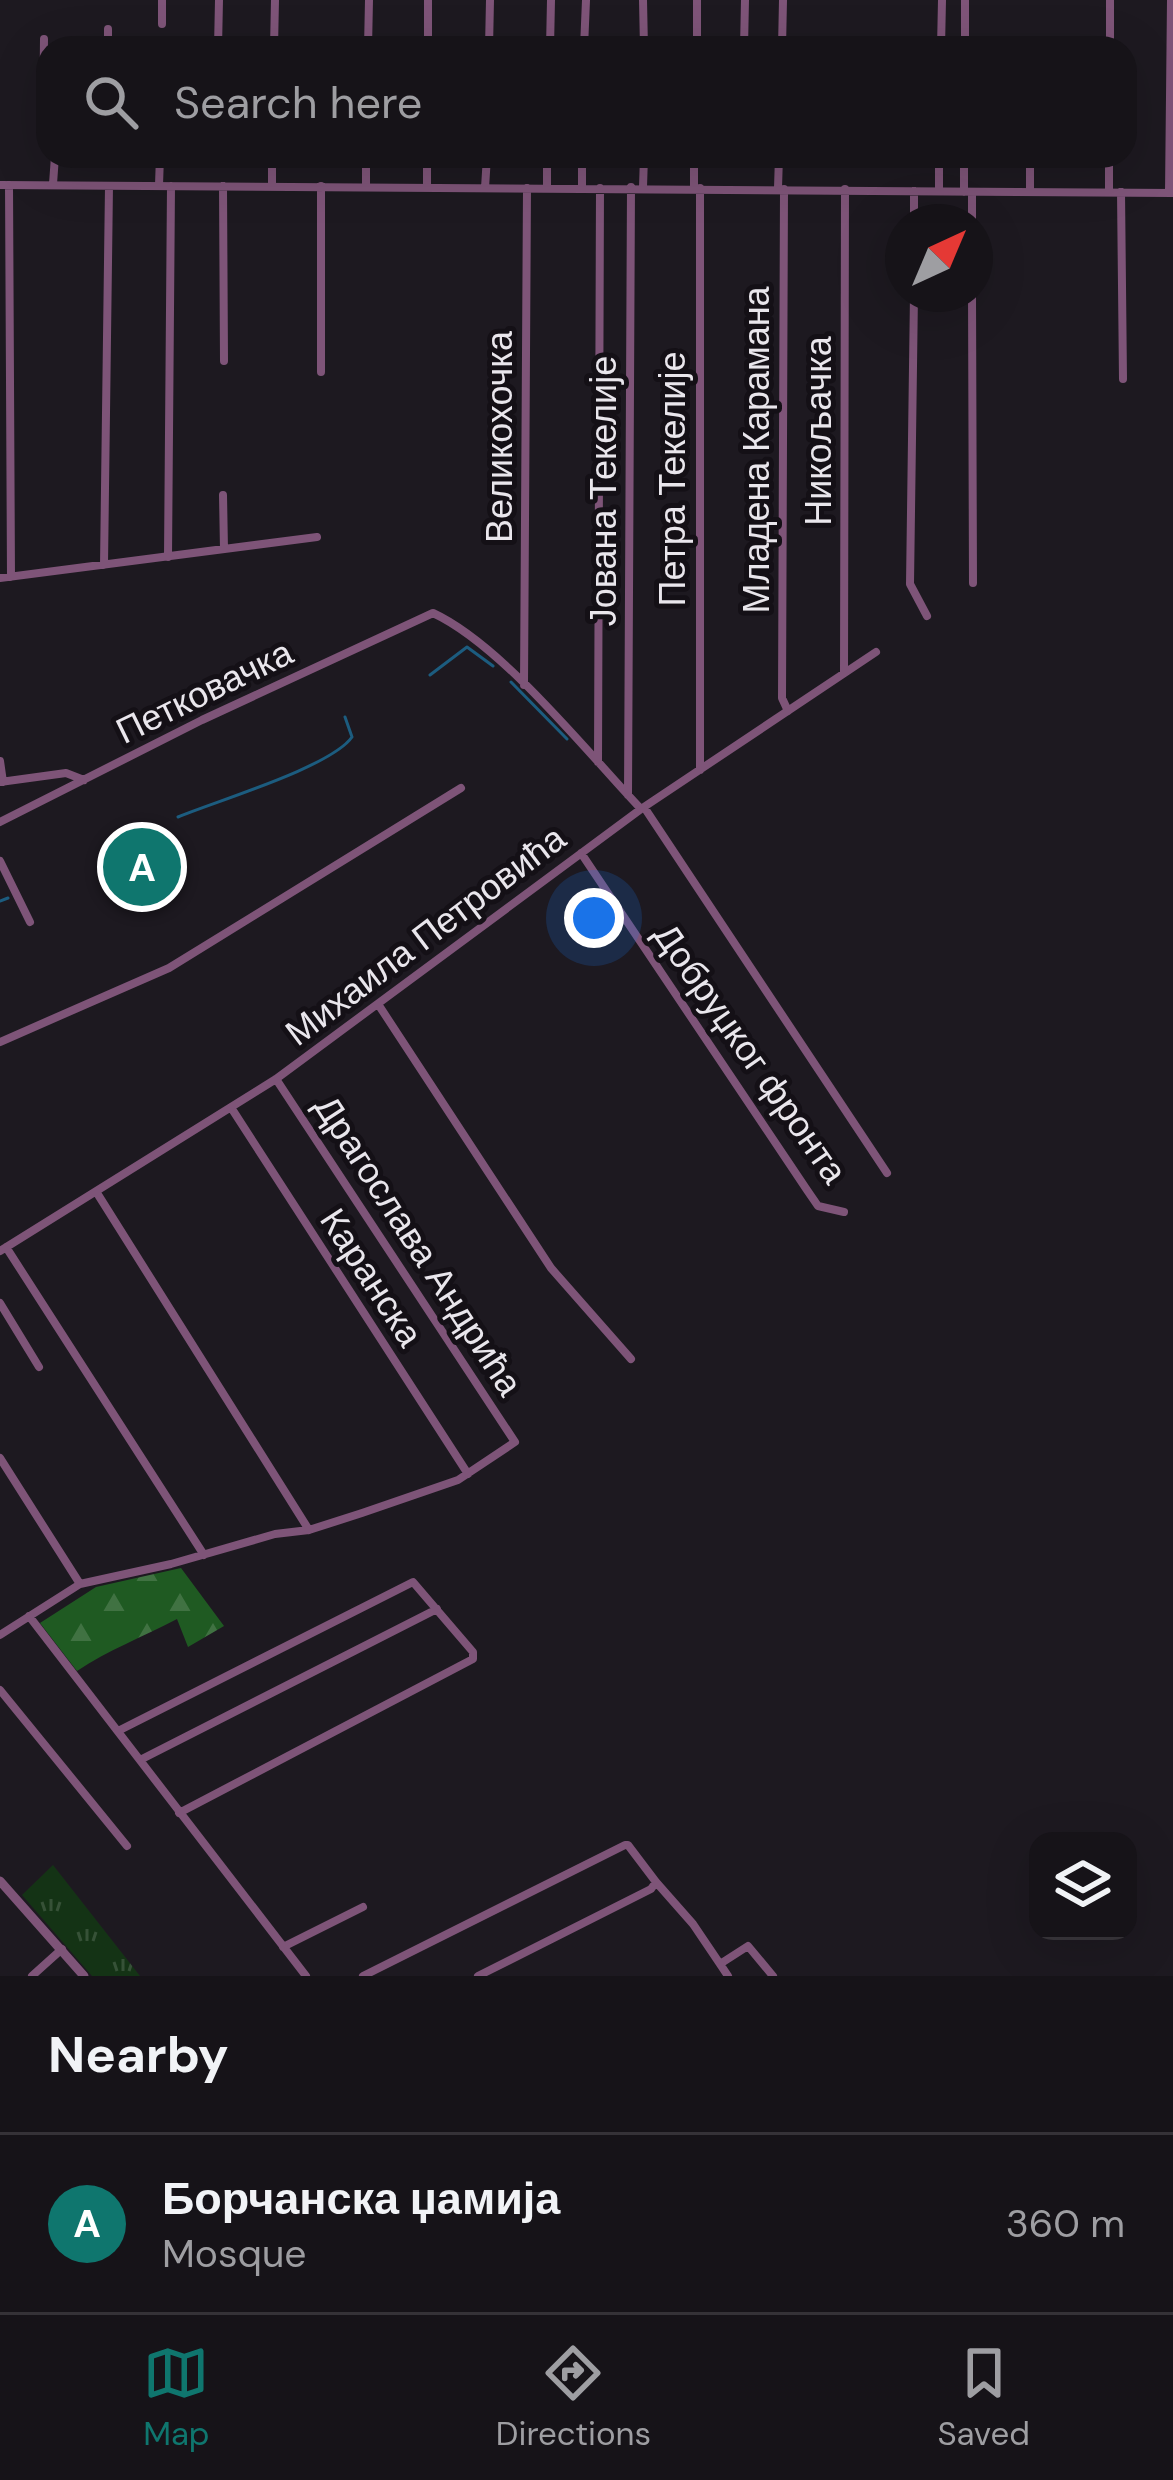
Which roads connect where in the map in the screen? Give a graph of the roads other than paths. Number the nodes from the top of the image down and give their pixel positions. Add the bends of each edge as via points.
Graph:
1 (162, 0) edge
2 (219, 0) edge
3 (274, 0) edge
4 (368, 0) edge
5 (428, 0) edge
6 (490, 0) edge
7 (551, 0) edge
8 (586, 0) edge
9 (644, 0) edge
10 (697, 0) edge
11 (745, 0) edge
12 (783, 0) edge
13 (941, 0) edge
14 (965, 0) edge
15 (1110, 0) edge
16 (1171, 0) edge
17 (162, 24) dead end
18 (108, 29) dead end
19 (108, 36) edge
20 (218, 36) edge
21 (274, 36) edge
22 (368, 36) edge
23 (428, 36) edge
24 (489, 36) edge
25 (550, 36) edge
26 (584, 36) edge
27 (644, 36) edge
28 (697, 36) edge
29 (745, 36) edge
30 (782, 36) edge
31 (940, 36) edge
32 (965, 36) edge
33 (1110, 36) edge
34 (54, 168) edge
35 (159, 168) edge
36 (272, 168) edge
37 (366, 168) edge
38 (427, 168) edge
39 (486, 168) edge
40 (548, 168) edge
41 (582, 168) edge
42 (644, 168) edge
43 (695, 168) edge
44 (780, 168) edge
45 (939, 168) edge
46 (965, 168) edge
47 (1030, 168) edge
48 (1109, 168) edge
49 (5, 185) edge
50 (53, 185) junction
51 (158, 185) junction
52 (109, 186) junction
53 (171, 186) junction
54 (223, 186) junction
55 (321, 186) junction
56 (272, 187) junction
57 (366, 187) junction
58 (644, 187) junction
59 (427, 188) junction
60 (485, 188) junction
61 (526, 188) junction
62 (548, 188) junction
63 (582, 188) junction
64 (600, 188) junction
65 (631, 188) junction
66 (697, 188) junction
67 (781, 189) junction
68 (844, 189) junction
69 (914, 191) junction
70 (939, 191) junction
71 (1030, 191) junction
72 (968, 192) junction
73 (1109, 192) junction
74 (1121, 193) junction
75 (1171, 193) edge
76 (914, 204) edge
77 (970, 204) edge
78 (914, 312) edge
79 (972, 312) edge
80 (224, 361) dead end
81 (321, 371) dead end
82 (1123, 379) dead end
83 (223, 495) dead end
84 (317, 537) dead end
85 (224, 549) junction
86 (168, 557) junction
87 (104, 565) junction
88 (6, 578) edge
89 (973, 583) dead end
90 (927, 616) dead end
91 (876, 652) dead end
92 (844, 673) junction
93 (524, 685) junction
94 (788, 711) junction
95 (0, 761) edge
96 (598, 763) junction
97 (700, 770) junction
98 (84, 780) junction
99 (2, 782) edge
100 (461, 788) dead end
101 (628, 795) junction
102 (643, 808) junction
103 (0, 822) edge
104 (581, 853) junction
105 (0, 861) edge
106 (31, 922) dead end
107 (378, 1004) junction
108 (0, 1042) edge
109 (277, 1079) junction
110 (232, 1109) junction
111 (887, 1173) dead end
112 (97, 1193) junction
113 (844, 1213) dead end
114 (3, 1249) edge
115 (0, 1303) edge
116 (631, 1358) dead end
117 (39, 1367) dead end
118 (0, 1459) edge
119 (468, 1474) junction
120 (309, 1530) junction
121 (204, 1555) junction
122 (80, 1584) junction
123 (437, 1610) junction
124 (29, 1616) junction
125 (2, 1630) edge
126 (0, 1690) edge
127 (118, 1731) junction
128 (140, 1760) junction
129 (179, 1813) junction
130 (127, 1846) dead end
131 (656, 1882) junction
132 (1, 1883) edge
133 (363, 1907) dead end
134 (283, 1947) junction
135 (62, 1949) junction
136 (720, 1964) junction
137 (32, 1976) edge
138 (84, 1976) edge
139 (306, 1976) edge
140 (363, 1976) edge
141 (478, 1976) edge
142 (728, 1976) edge
143 (773, 1976) edge

1 - 17 street
2 - 20 street
3 - 21 street
4 - 22 street
5 - 23 street
6 - 24 street
7 - 25 street
8 - 26 street
9 - 27 street
10 - 28 street
11 - 29 street
12 - 30 street
13 - 31 street
14 - 32 street
15 - 33 street
16 - 75 street
18 - 19 street
34 - 50 street
35 - 51 street
36 - 56 street
37 - 57 street
38 - 59 street
39 - 60 street
40 - 62 street
41 - 63 street
42 - 58 street
43 - 66 street, Петра Текелије
44 - 67 street, Младена Карамана
45 - 70 street
46 - 72 street
47 - 71 street
48 - 73 street
49 - 50 street
49 - 88 street
50 - 52 street
51 - 52 street
51 - 53 street
52 - 87 street
53 - 54 street
53 - 86 street
54 - 56 street
54 - 80 street
55 - 56 street
55 - 57 street
55 - 81 street
57 - 59 street
58 - 65 street
58 - 66 street
59 - 60 street
60 - 61 street
61 - 62 street
61 - 93 street, Великохочка
62 - 63 street
63 - 64 street
64 - 65 street
64 - 96 street, Јована Текелије
65 - 101 street, Јована Текелије
66 - 67 street
66 - 97 street, Петра Текелије
67 - 68 street
67 - 94 street, Младена Карамана
68 - 69 street
68 - 92 street, Никољачка
69 - 70 street
69 - 76 street
70 - 72 street
71 - 72 street
71 - 73 street
72 - 77 street
73 - 74 street
74 - 75 street
74 - 82 street
78 - 90 street via 911,572
79 - 89 street
83 - 85 street
84 - 85 street
85 - 86 street
86 - 87 street
87 - 88 street
91 - 92 street, Михаила Петровића
92 - 94 street, Михаила Петровића
93 - 96 street
93 - 98 street, Петковачка via 433,613
94 - 97 street, Михаила Петровића
95 - 99 street
96 - 101 street
97 - 102 street, Михаила Петровића
98 - 99 street via 66,773
98 - 103 street, Петковачка
100 - 108 street via 170,968
101 - 102 street
102 - 104 street, Михаила Петровића
102 - 111 street
104 - 107 street, Михаила Петровића
104 - 113 street, Добруџког фронта via 818,1206
105 - 106 street
107 - 109 street, Михаила Петровића
107 - 116 street via 551,1268
109 - 110 street, Михаила Петровића
109 - 119 street, Драгослава Андрића via 515,1442
110 - 112 street, Михаила Петровића
110 - 119 street, Каранска
112 - 114 street, Михаила Петровића
112 - 120 street
114 - 121 street
115 - 117 street
118 - 122 street
119 - 120 street
120 - 121 street
121 - 122 street
122 - 124 street
123 - 127 street via 413,1582
123 - 128 street
123 - 129 street via 473,1659
124 - 125 street
124 - 127 street
126 - 130 street
127 - 128 street
128 - 129 street
129 - 134 street
131 - 136 street
131 - 140 street via 625,1845
131 - 141 street
132 - 135 street
133 - 134 street
134 - 139 street
135 - 137 street
135 - 138 street
136 - 142 street
136 - 143 street via 748,1946

